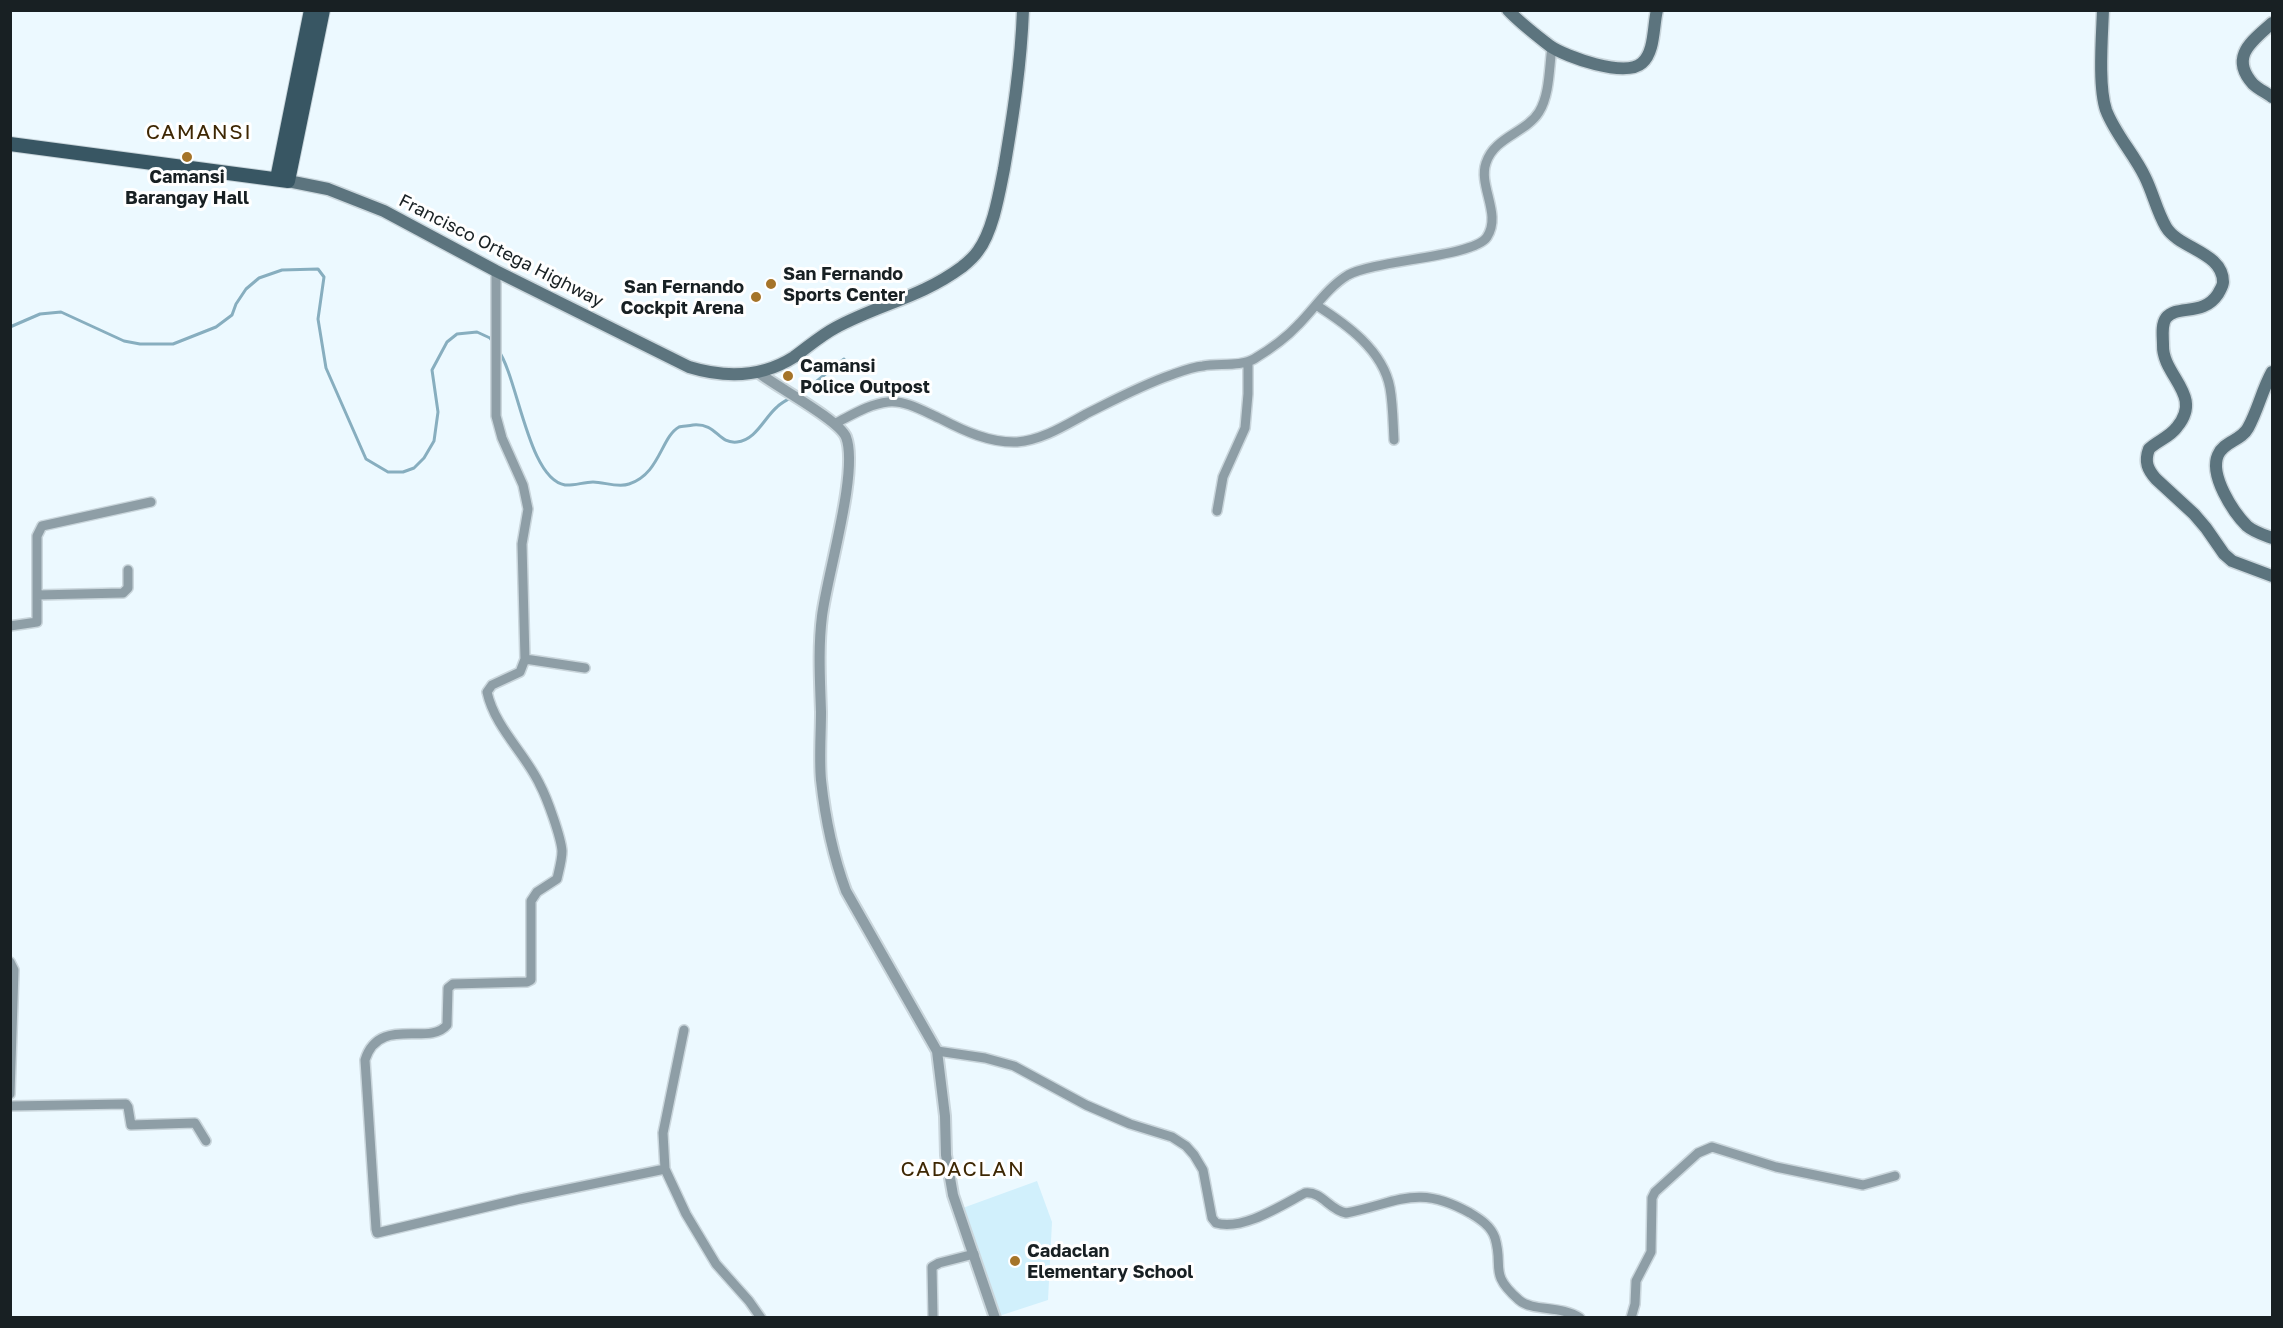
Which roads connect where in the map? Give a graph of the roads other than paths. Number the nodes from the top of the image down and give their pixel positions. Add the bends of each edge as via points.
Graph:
1 (311, 10) edge
2 (323, 10) edge
3 (1023, 10) edge
4 (1508, 10) edge
5 (1657, 10) edge
6 (2103, 10) edge
7 (2272, 22) edge
8 (1552, 47) junction
9 (2272, 97) edge
10 (10, 144) edge
11 (283, 180) junction
12 (496, 272) junction
13 (1316, 305) junction
14 (1248, 362) junction
15 (2272, 372) edge
16 (759, 373) junction
17 (836, 423) junction
18 (1394, 440) dead end
19 (151, 502) dead end
20 (1217, 511) dead end
21 (2272, 538) edge
22 (128, 570) dead end
23 (2272, 576) edge
24 (37, 595) junction
25 (10, 626) edge
26 (525, 659) junction
27 (585, 668) dead end
28 (10, 962) edge
29 (684, 1030) dead end
30 (937, 1051) junction
31 (10, 1094) edge
32 (10, 1106) edge
33 (206, 1141) dead end
34 (666, 1169) junction
35 (1895, 1176) dead end
36 (974, 1254) junction
37 (761, 1317) edge
38 (933, 1317) edge
39 (995, 1317) edge
40 (1580, 1317) edge
41 (1632, 1317) edge

1 - 11 main road
2 - 11 main road
3 - 16 main road, Francisco Ortega Highway via 1020,59 998,198 979,250 964,266 934,286 862,314 793,357
4 - 8 main road
5 - 8 main road via 1648,54 1632,68 1604,68
6 - 23 main road via 2102,94 2111,122 2145,177 2166,227 2174,237 2212,260 2223,282 2207,305 2171,314 2164,321 2162,350 2186,401 2182,420 2148,449 2146,463 2156,480 2206,528 2224,554 2244,567
7 - 9 main road via 2247,46 2244,54 2247,74 2254,85
8 - 13 street via 1541,109 1525,127 1505,139 1485,164 1491,212 1487,237 1478,244 1441,254 1360,270 1337,284
10 - 11 main road, Francisco Ortega Highway
11 - 12 main road, Francisco Ortega Highway via 328,189 384,211
12 - 16 main road, Francisco Ortega Highway via 689,367 723,375
12 - 26 street via 496,416 523,485 528,509 522,544
13 - 14 street via 1284,338
13 - 18 street via 1357,336 1382,367 1390,386
14 - 17 street via 1200,366 1153,381 1030,440 987,439 896,402 877,404
14 - 20 street via 1245,428 1223,477
15 - 21 main road via 2244,434 2225,446 2216,464 2225,495 2239,516 2249,527
16 - 17 street
17 - 30 street via 849,447 849,467 822,615 821,779 837,867 846,891
19 - 24 street via 42,526 37,536
22 - 24 street via 128,588 123,592
24 - 25 street via 37,622
26 - 27 street
26 - 34 street via 520,672 492,685 487,692 505,733 540,785 562,852 557,879 531,901 531,980 453,984 448,988 444,1028 391,1036 371,1045 364,1060 377,1233
28 - 31 street via 14,970
29 - 34 street via 663,1133
30 - 36 street via 953,1195
30 - 40 street via 1014,1066 1086,1105 1172,1137 1186,1146 1203,1170 1216,1223 1263,1215 1312,1192 1346,1213 1410,1196 1428,1196 1450,1203 1487,1224 1497,1246 1500,1280 1518,1299
32 - 33 street via 126,1104 131,1125 195,1123
34 - 37 street via 686,1214 716,1264
35 - 41 street via 1863,1185 1776,1167 1720,1148 1706,1148 1652,1198 1651,1252 1636,1281
36 - 38 street via 932,1267
36 - 39 street

